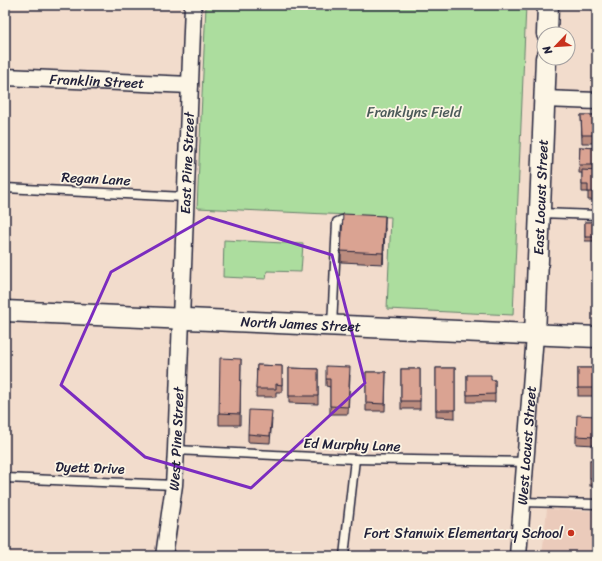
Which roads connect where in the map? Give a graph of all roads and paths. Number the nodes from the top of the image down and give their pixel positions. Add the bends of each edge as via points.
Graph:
1 (193, 5) edge
2 (548, 5) edge
3 (547, 26) edge
4 (546, 66) edge
5 (5, 77) edge
6 (190, 85) junction
7 (544, 99) junction
8 (597, 101) edge
9 (5, 188) edge
10 (185, 197) junction
11 (539, 212) junction
12 (597, 214) edge
13 (363, 220) edge
14 (5, 311) edge
15 (181, 320) junction
16 (332, 327) junction
17 (535, 335) junction
18 (597, 337) edge
19 (176, 450) junction
20 (355, 459) junction
21 (527, 462) junction
22 (5, 478) edge
23 (174, 485) junction
24 (523, 502) junction
25 (597, 504) edge
26 (164, 556) edge
27 (344, 556) edge
28 (518, 556) edge

1 - 6 street, East Pine Street
2 - 3 street
4 - 7 street, East Locust Street
5 - 6 street, Franklin Street
6 - 10 street, East Pine Street
7 - 8 street
7 - 11 street, East Locust Street
9 - 10 lane, Regan Lane
10 - 15 street, East Pine Street
11 - 12 lane
11 - 17 street, East Locust Street
13 - 16 lane via 337,222
14 - 15 street, North James Street
15 - 16 street, North James Street
15 - 19 street, West Pine Street
16 - 17 street, North James Street
17 - 18 street, North James Street
17 - 21 street, West Locust Street
19 - 20 lane, Ed Murphy Lane
19 - 23 street, West Pine Street
20 - 21 lane, Ed Murphy Lane
20 - 27 lane
21 - 24 street, West Locust Street
22 - 23 lane, Dyett Drive
23 - 26 street, West Pine Street
24 - 25 lane
24 - 28 street, West Locust Street

